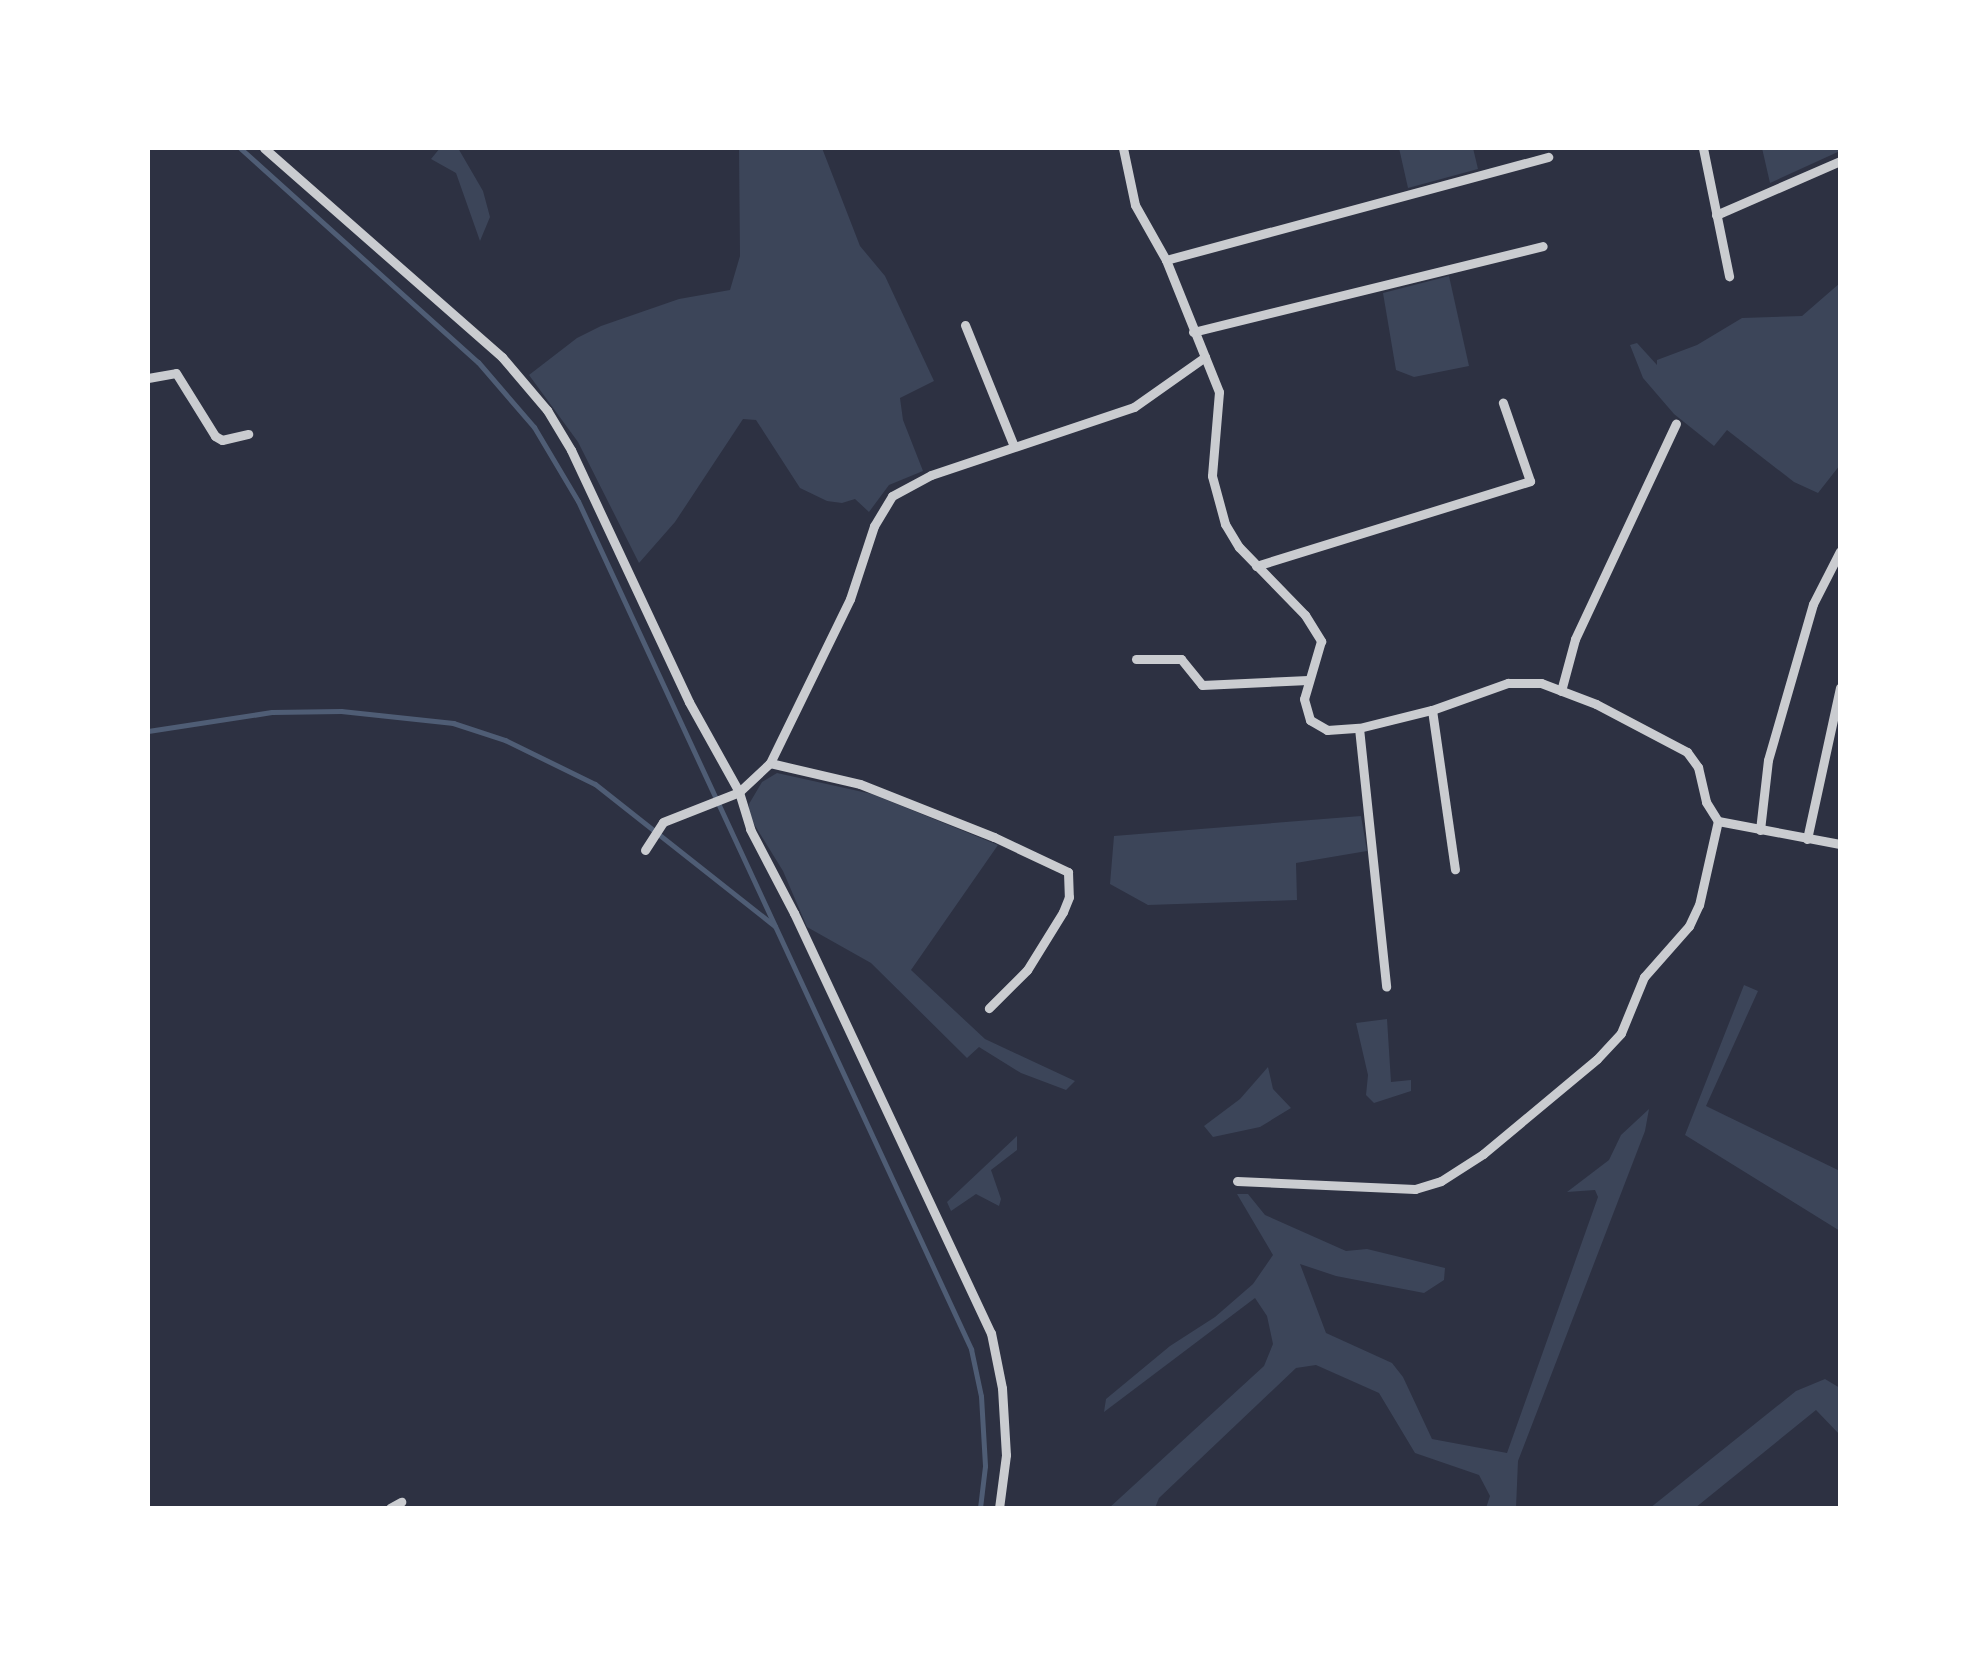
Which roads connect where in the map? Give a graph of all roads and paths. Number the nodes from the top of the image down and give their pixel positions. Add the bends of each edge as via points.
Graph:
1 (264, 148) edge
2 (1123, 148) edge
3 (1702, 148) edge
4 (1548, 157) dead end
5 (1840, 161) edge
6 (1716, 215) junction
7 (1544, 246) dead end
8 (1166, 260) junction
9 (1729, 276) dead end
10 (965, 325) dead end
11 (1194, 332) junction
12 (1204, 356) junction
13 (148, 378) edge
14 (1503, 403) dead end
15 (1676, 423) dead end
16 (248, 434) dead end
17 (1014, 446) junction
18 (1840, 551) edge
19 (1256, 566) junction
20 (1136, 659) dead end
21 (1308, 680) junction
22 (1840, 688) edge
23 (1562, 691) junction
24 (1432, 710) junction
25 (1359, 728) junction
26 (770, 763) junction
27 (734, 794) junction
28 (1718, 821) junction
29 (1760, 830) junction
30 (1807, 839) junction
31 (1840, 844) edge
32 (648, 845) dead end
33 (1456, 869) dead end
34 (1386, 987) dead end
35 (989, 1008) dead end
36 (1237, 1180) dead end
37 (400, 1502) dead end
38 (390, 1508) edge
39 (999, 1508) edge

1 - 27 street via 459,316 546,410 572,450
2 - 8 street via 1131,194
3 - 6 street
4 - 8 street
5 - 6 street
6 - 9 street
7 - 11 street
8 - 11 street
10 - 17 street
11 - 12 street
12 - 17 street via 1134,407
12 - 19 street via 1220,401 1214,487 1231,536
13 - 16 street via 176,373 215,436
14 - 19 street via 1530,480
15 - 23 street via 1576,639
17 - 26 street via 931,475 884,506 850,599
18 - 29 street via 1813,604 1768,760
19 - 21 street via 1318,634 1322,648
20 - 21 street via 1181,659 1202,685
21 - 25 street via 1310,720 1328,730
22 - 30 street
23 - 24 street via 1519,682
23 - 28 street via 1686,752
24 - 25 street
24 - 33 street
25 - 34 street
26 - 27 street
26 - 35 street via 860,784 1068,872 1070,897 1063,912 1027,970
27 - 32 street via 662,822
27 - 39 street via 991,1333 1006,1455
28 - 29 street
28 - 36 street via 1690,926 1652,965 1621,1033 1483,1154 1441,1182 1415,1188
29 - 30 street
30 - 31 street
37 - 38 street

